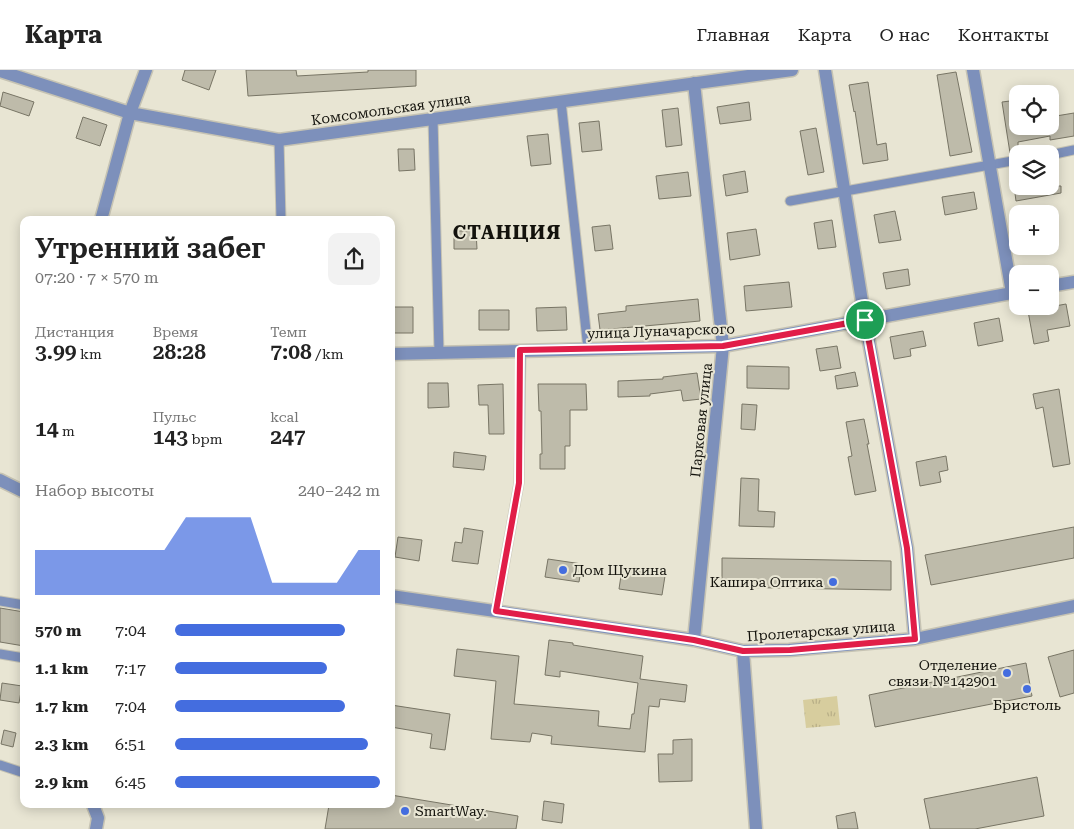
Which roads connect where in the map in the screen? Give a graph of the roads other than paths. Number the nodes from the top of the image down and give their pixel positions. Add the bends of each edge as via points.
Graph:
1 (146, 70) edge
2 (792, 70) edge
3 (825, 70) edge
4 (973, 70) edge
5 (0, 71) edge
6 (694, 83) junction
7 (561, 101) junction
8 (130, 113) junction
9 (433, 119) junction
10 (280, 140) junction
11 (1074, 150) edge
12 (1059, 153) edge
13 (1009, 162) edge
14 (989, 166) junction
15 (844, 191) junction
16 (790, 201) dead end
17 (102, 216) edge
18 (282, 216) edge
19 (1009, 265) edge
20 (1074, 282) edge
21 (1059, 284) edge
22 (1009, 294) edge
23 (865, 320) junction
24 (723, 346) junction
25 (588, 349) junction
26 (520, 350) junction
27 (439, 352) junction
28 (395, 354) edge
29 (0, 480) edge
30 (20, 490) edge
31 (395, 597) edge
32 (0, 601) edge
33 (20, 604) edge
34 (1074, 606) edge
35 (496, 611) junction
36 (915, 639) junction
37 (694, 640) junction
38 (743, 651) junction
39 (0, 654) edge
40 (20, 657) edge
41 (0, 765) edge
42 (20, 772) edge
43 (94, 808) edge
44 (96, 829) edge
45 (756, 829) edge

1 - 8 street
2 - 6 street, Комсомольская улица
3 - 15 street
4 - 14 street
5 - 8 street, Комсомольская улица
6 - 7 street, Комсомольская улица
6 - 24 street, Парковая улица
7 - 9 street, Комсомольская улица
7 - 25 lane
8 - 10 street, Комсомольская улица
8 - 17 street
9 - 10 street, Комсомольская улица
9 - 27 lane
10 - 18 lane
11 - 12 lane
13 - 14 lane
14 - 15 lane
14 - 19 street
15 - 16 lane
15 - 23 street
20 - 21 street
22 - 23 street, улица Луначарского
23 - 24 street, улица Луначарского
23 - 36 street via 907,548
24 - 25 street, улица Луначарского
24 - 37 street, Парковая улица
25 - 26 street, улица Луначарского
26 - 27 street, улица Луначарского
26 - 35 lane via 519,483
27 - 28 street, улица Луначарского
29 - 30 street
31 - 35 street, Пролетарская улица
32 - 33 lane
34 - 36 street, Пролетарская улица
35 - 37 street, Пролетарская улица
36 - 38 street, Пролетарская улица
37 - 38 street, Пролетарская улица
38 - 45 street
39 - 40 lane
41 - 42 lane
43 - 44 street via 98,818

